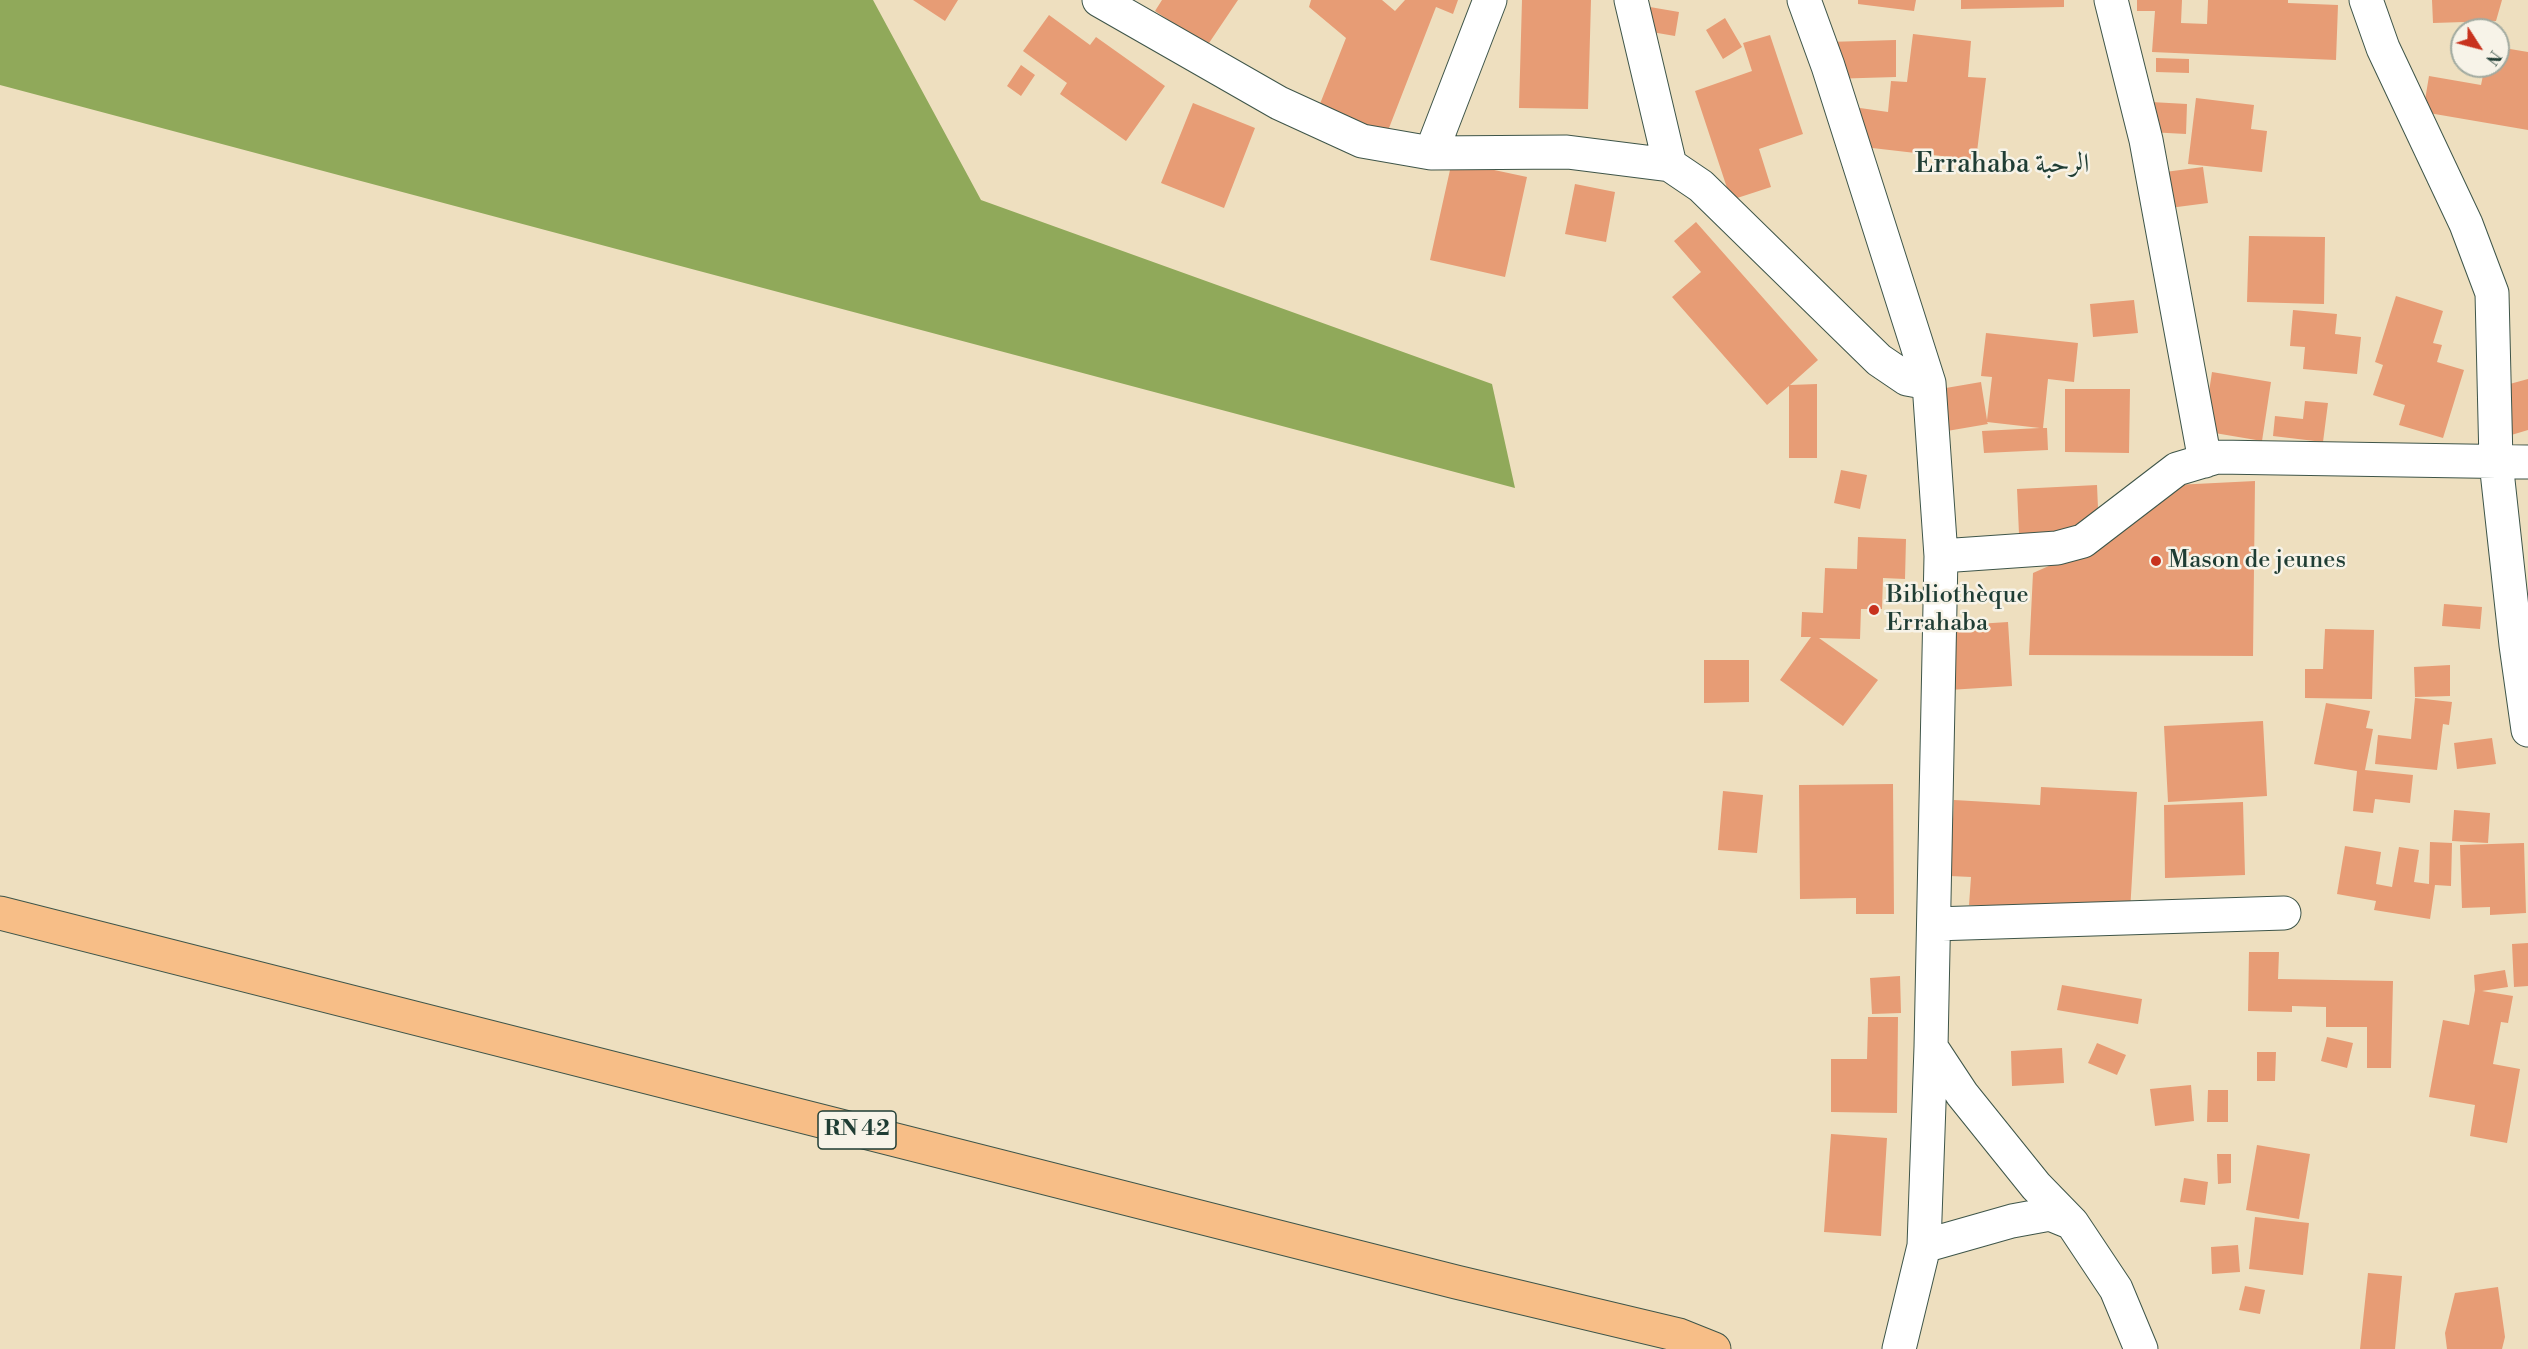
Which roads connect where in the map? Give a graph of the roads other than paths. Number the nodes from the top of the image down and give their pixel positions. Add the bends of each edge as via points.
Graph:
1 (1100, 0) edge
2 (1490, 0) edge
3 (1631, 0) edge
4 (1804, 0) edge
5 (2110, 0) edge
6 (2366, 0) edge
7 (1431, 153) junction
8 (1670, 165) junction
9 (1929, 383) junction
10 (2205, 460) junction
11 (2512, 462) edge
12 (1941, 556) junction
13 (2528, 730) edge
14 (0, 913) edge
15 (2284, 913) dead end
16 (1934, 924) junction
17 (1931, 1047) junction
18 (2072, 1223) junction
19 (1924, 1246) junction
20 (1714, 1349) edge
21 (1899, 1349) edge
22 (2140, 1349) edge

1 - 7 street via 1279,103 1362,141
2 - 7 street
3 - 8 street
4 - 9 street
5 - 10 street via 2146,140
6 - 11 street via 2383,48 2466,224 2492,293
7 - 8 street via 1566,152
8 - 9 street via 1701,186 1879,360 1907,379
9 - 12 street
10 - 11 street via 2217,457
10 - 12 street via 2177,469 2083,541 2057,548
11 - 13 street via 2516,645
12 - 16 street
14 - 20 main road, RN 42 via 1679,1335
15 - 16 street
16 - 17 street
17 - 18 street via 1962,1094 2036,1186
17 - 19 street
18 - 19 street via 2050,1214
18 - 22 street via 2116,1289
19 - 21 street

